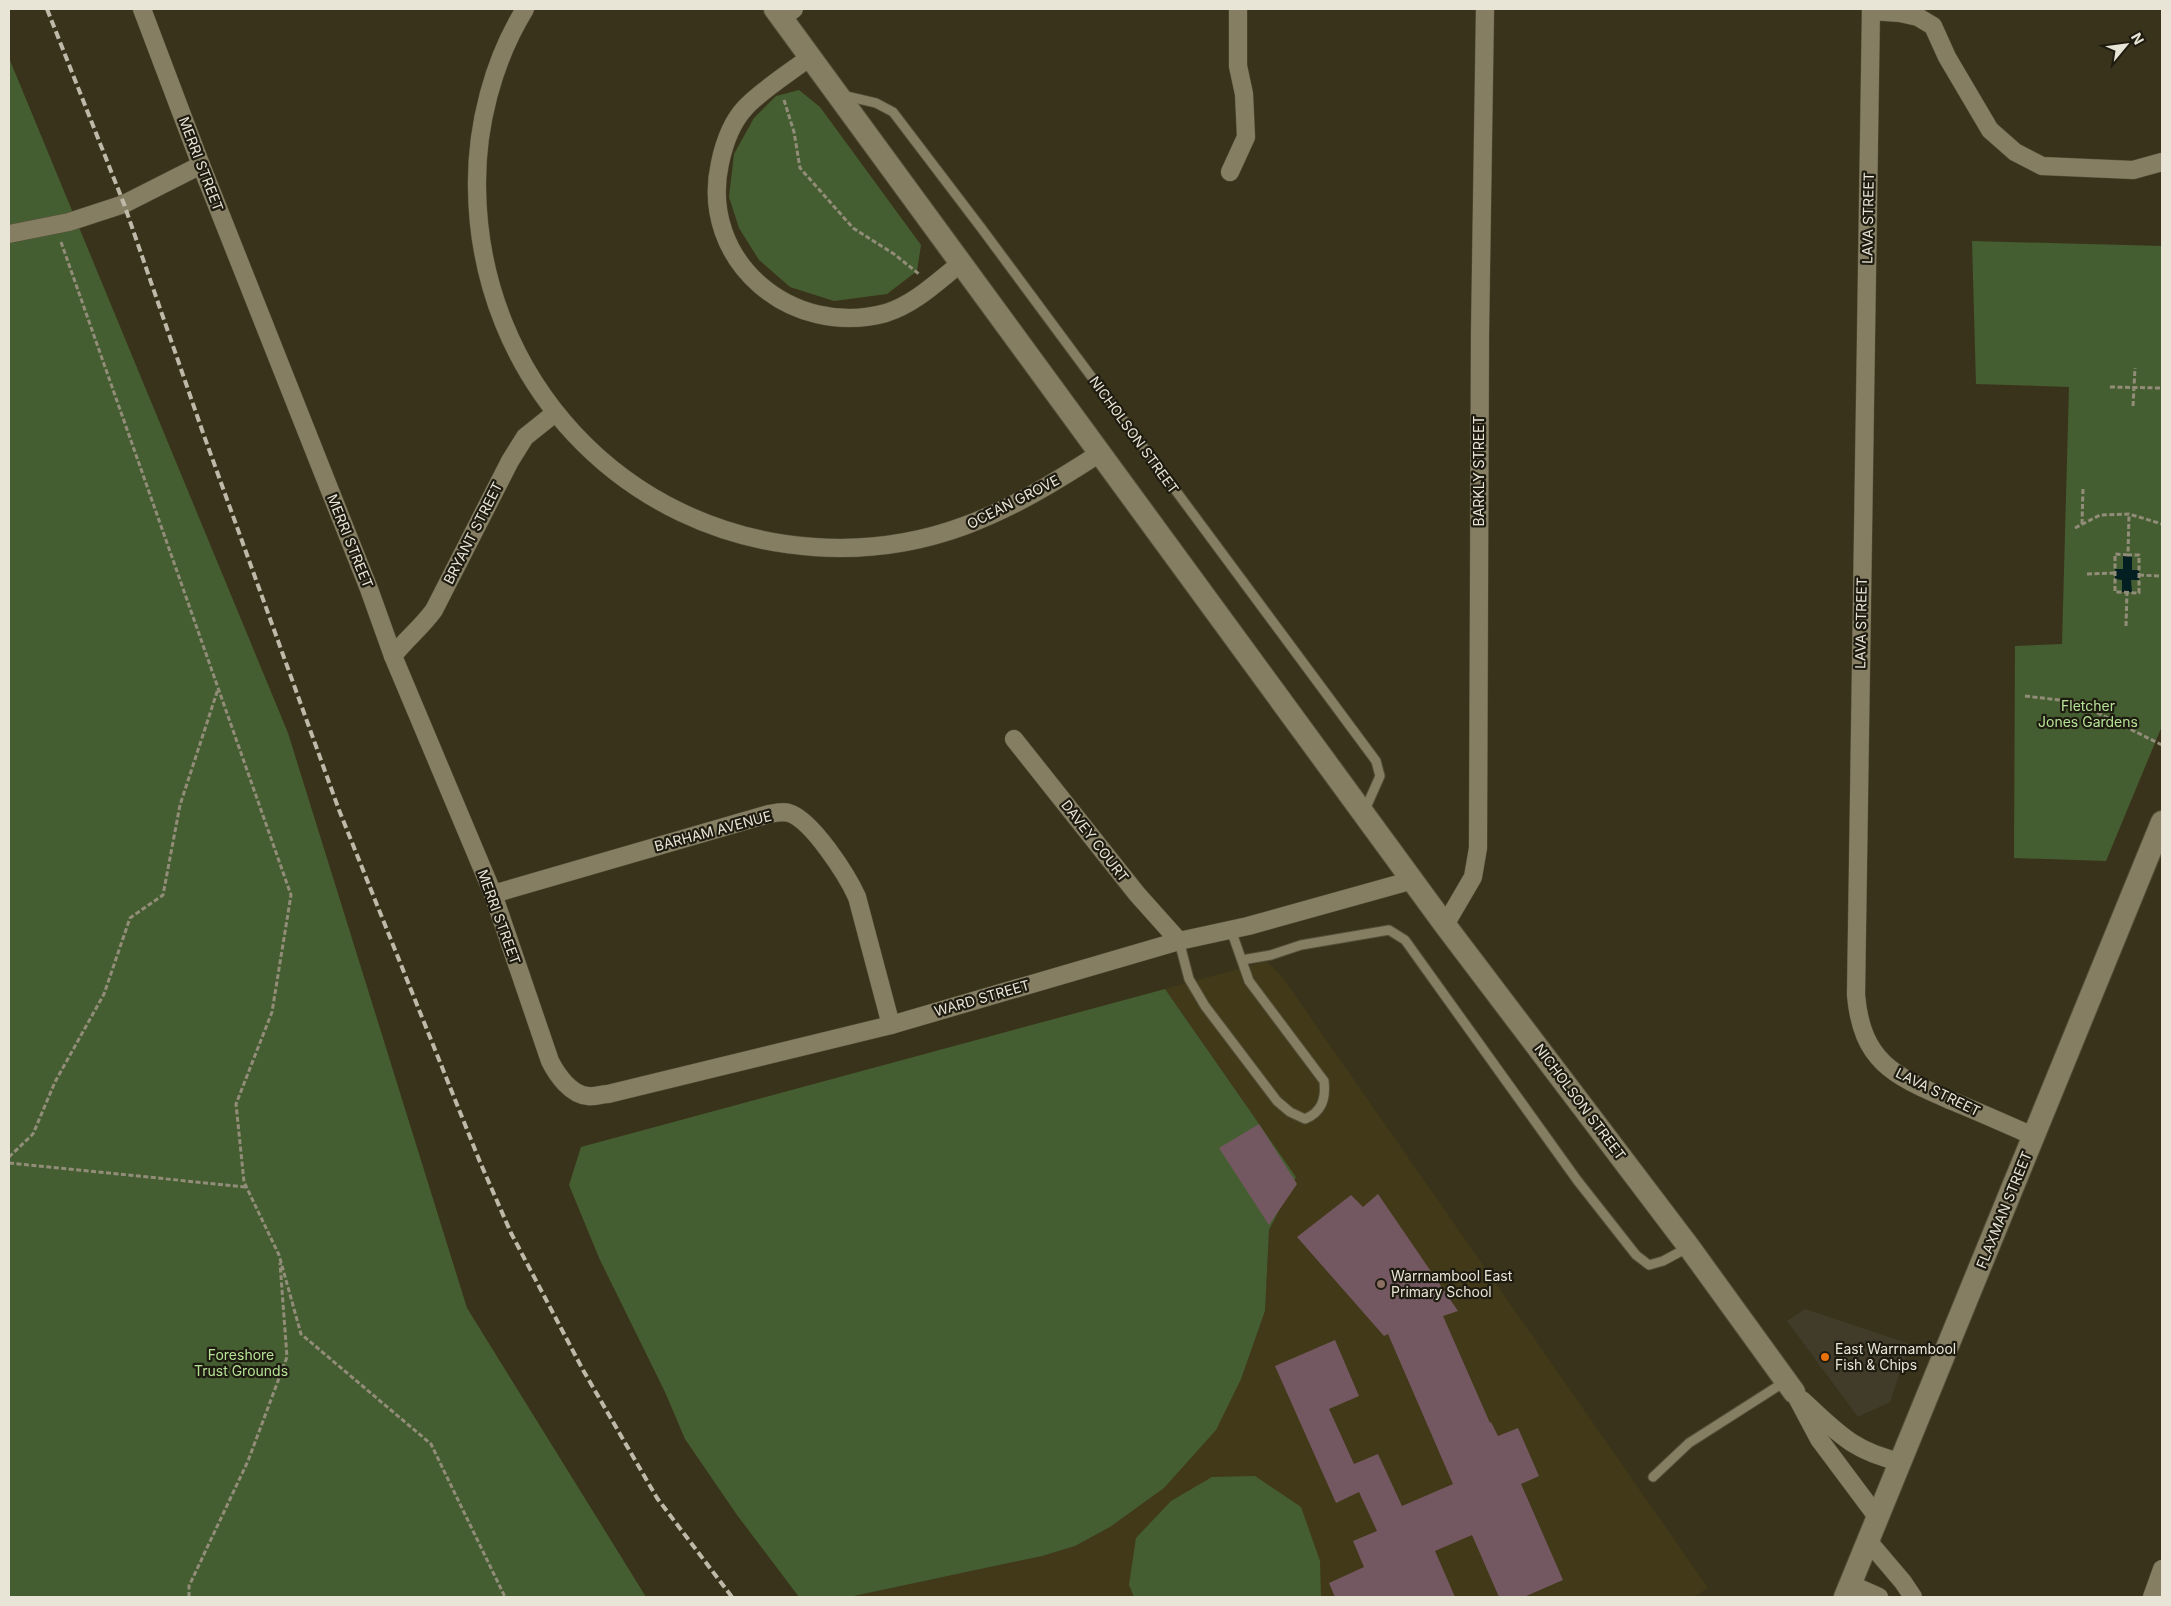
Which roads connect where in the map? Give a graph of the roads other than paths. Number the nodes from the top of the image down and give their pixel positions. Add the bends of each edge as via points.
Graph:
1 (142, 9) edge
2 (525, 9) edge
3 (1238, 9) edge
4 (1485, 9) edge
5 (1871, 10) edge
6 (784, 12) edge
7 (810, 57) junction
8 (837, 93) junction
9 (2162, 162) edge
10 (201, 165) junction
11 (1230, 172) dead end
12 (9, 234) edge
13 (961, 263) junction
14 (555, 413) junction
15 (1100, 453) junction
16 (393, 656) junction
17 (1014, 739) dead end
18 (1363, 813) junction
19 (2162, 822) edge
20 (1413, 880) junction
21 (493, 894) junction
22 (1445, 925) junction
23 (1232, 930) junction
24 (1179, 941) junction
25 (1242, 960) junction
26 (891, 1024) junction
27 (557, 1073) joint
28 (2033, 1136) junction
29 (1689, 1247) junction
30 (1790, 1387) junction
31 (1900, 1462) junction
32 (1653, 1477) dead end
33 (1878, 1518) junction
34 (1869, 1542) junction
35 (2162, 1569) edge
36 (1848, 1591) edge
37 (1880, 1597) edge
38 (1913, 1597) edge
39 (2152, 1597) edge

1 - 10 street, MERRI STREET
2 - 14 street, OCEAN GROVE via 492,83 483,120 477,172 477,219 484,264 504,329 520,362
3 - 11 street via 1238,66 1244,94 1246,137
4 - 22 street, BARKLY STREET via 1478,848 1473,876
5 - 9 street via 1918,17 1933,26 1990,130 2015,152 2042,166 2133,170
5 - 28 street, LAVA STREET via 1858,1013 1861,1027 1875,1054 1887,1067 1900,1076
6 - 7 street, NICHOLSON STREET
7 - 8 street, NICHOLSON STREET
7 - 13 street via 745,108 723,150 717,175 717,201 721,223 743,268 760,286 794,308 834,318 866,317 902,306
8 - 13 street, NICHOLSON STREET
8 - 18 lane, NICHOLSON STREET via 876,103 893,112 1376,761 1380,776
10 - 12 street via 124,204 55,225
10 - 16 street, MERRI STREET
13 - 15 street, NICHOLSON STREET
14 - 15 street, OCEAN GROVE via 603,463 685,516 741,536 815,547 906,543 949,533 1027,498
14 - 16 street, BRYANT STREET via 525,437 434,610 420,630
15 - 18 street, NICHOLSON STREET
16 - 21 street, MERRI STREET
17 - 24 street, DAVEY COURT via 1137,894
18 - 20 street, NICHOLSON STREET
19 - 28 street, FLAXMAN STREET
20 - 22 street, NICHOLSON STREET
20 - 23 street, WARD STREET
21 - 26 street, BARHAM AVENUE via 769,814 788,813 805,823 850,882 857,897
21 - 27 street, MERRI STREET via 533,1016
22 - 29 street, NICHOLSON STREET
23 - 24 street, WARD STREET
23 - 25 lane
24 - 25 lane via 1189,979 1205,1006 1277,1101 1305,1119 1315,1114 1326,1097 1324,1082 1249,980
24 - 26 street, WARD STREET
25 - 29 lane via 1301,945 1389,930 1405,940 1577,1180 1636,1255 1649,1265
26 - 27 street, WARD STREET via 608,1094 587,1096 574,1091
28 - 31 street, FLAXMAN STREET
29 - 30 street, NICHOLSON STREET
30 - 31 street, NICHOLSON STREET via 1858,1448
30 - 32 lane via 1689,1443
30 - 33 street, NICHOLSON STREET via 1819,1439
31 - 33 street, FLAXMAN STREET
33 - 34 street, FLAXMAN STREET
34 - 36 street, FLAXMAN STREET
34 - 38 street
35 - 39 street
36 - 37 street

